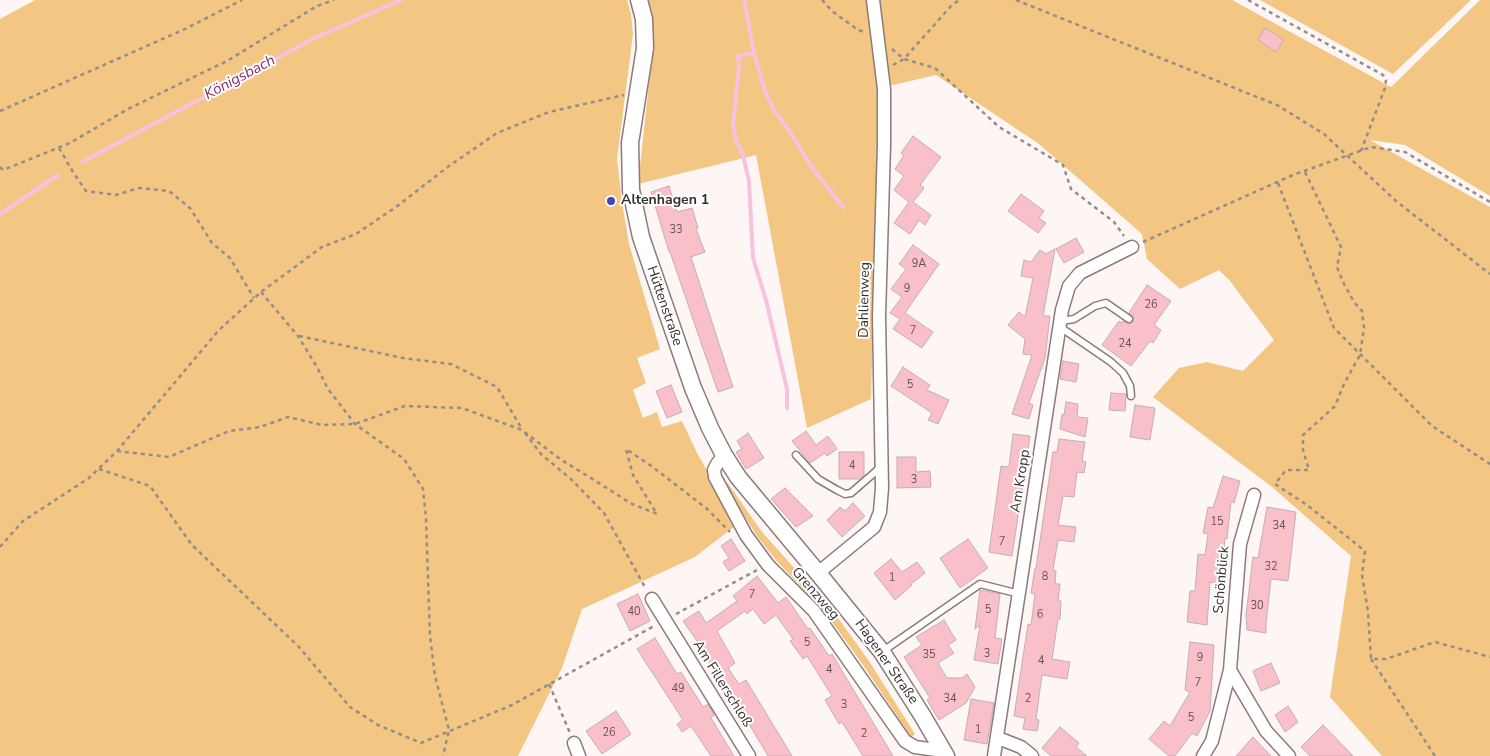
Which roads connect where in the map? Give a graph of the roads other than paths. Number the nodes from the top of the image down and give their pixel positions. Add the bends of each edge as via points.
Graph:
1 (639, 0) edge
2 (873, 0) edge
3 (1132, 247) road end
4 (1129, 319) dead end
5 (1060, 324) junction
6 (1131, 396) dead end
7 (796, 455) dead end
8 (724, 456) junction
9 (881, 467) junction
10 (1254, 494) dead end
11 (818, 573) junction
12 (1020, 594) junction
13 (652, 599) road end
14 (882, 652) junction
15 (1230, 670) junction
16 (998, 738) junction
17 (574, 743) road end
18 (944, 753) edge
19 (580, 756) edge
20 (749, 756) edge
21 (994, 756) edge
22 (1032, 756) edge
23 (1203, 756) edge
24 (1289, 756) edge

1 - 8 main road, Hüttenstraße via 644,19 645,48 630,143 633,202 641,238 685,368
2 - 9 street, Dahlienweg via 882,68 884,144 879,316
3 - 5 street, Am Kropp via 1080,273 1069,286
4 - 5 lane via 1106,303
5 - 6 lane via 1123,373
5 - 12 street, Am Kropp
7 - 9 lane via 818,479 845,494
8 - 11 main road, Hüttenstraße via 748,490
8 - 18 street, Grenzweg via 714,470 717,483 746,535 768,565 814,611 905,741 915,748
9 - 11 street, Dahlienweg via 880,512 874,527
10 - 15 street, Schönblick via 1240,544
11 - 14 main road, Hagener Straße
12 - 14 lane via 980,584
12 - 16 street, Am Kropp
13 - 20 street, Am Fillerschloß via 670,621
14 - 18 main road, Hagener Straße
15 - 23 street, Schönblick via 1212,741
15 - 24 street via 1266,731
16 - 21 street, Am Kropp
16 - 22 street via 1021,747
17 - 19 street

